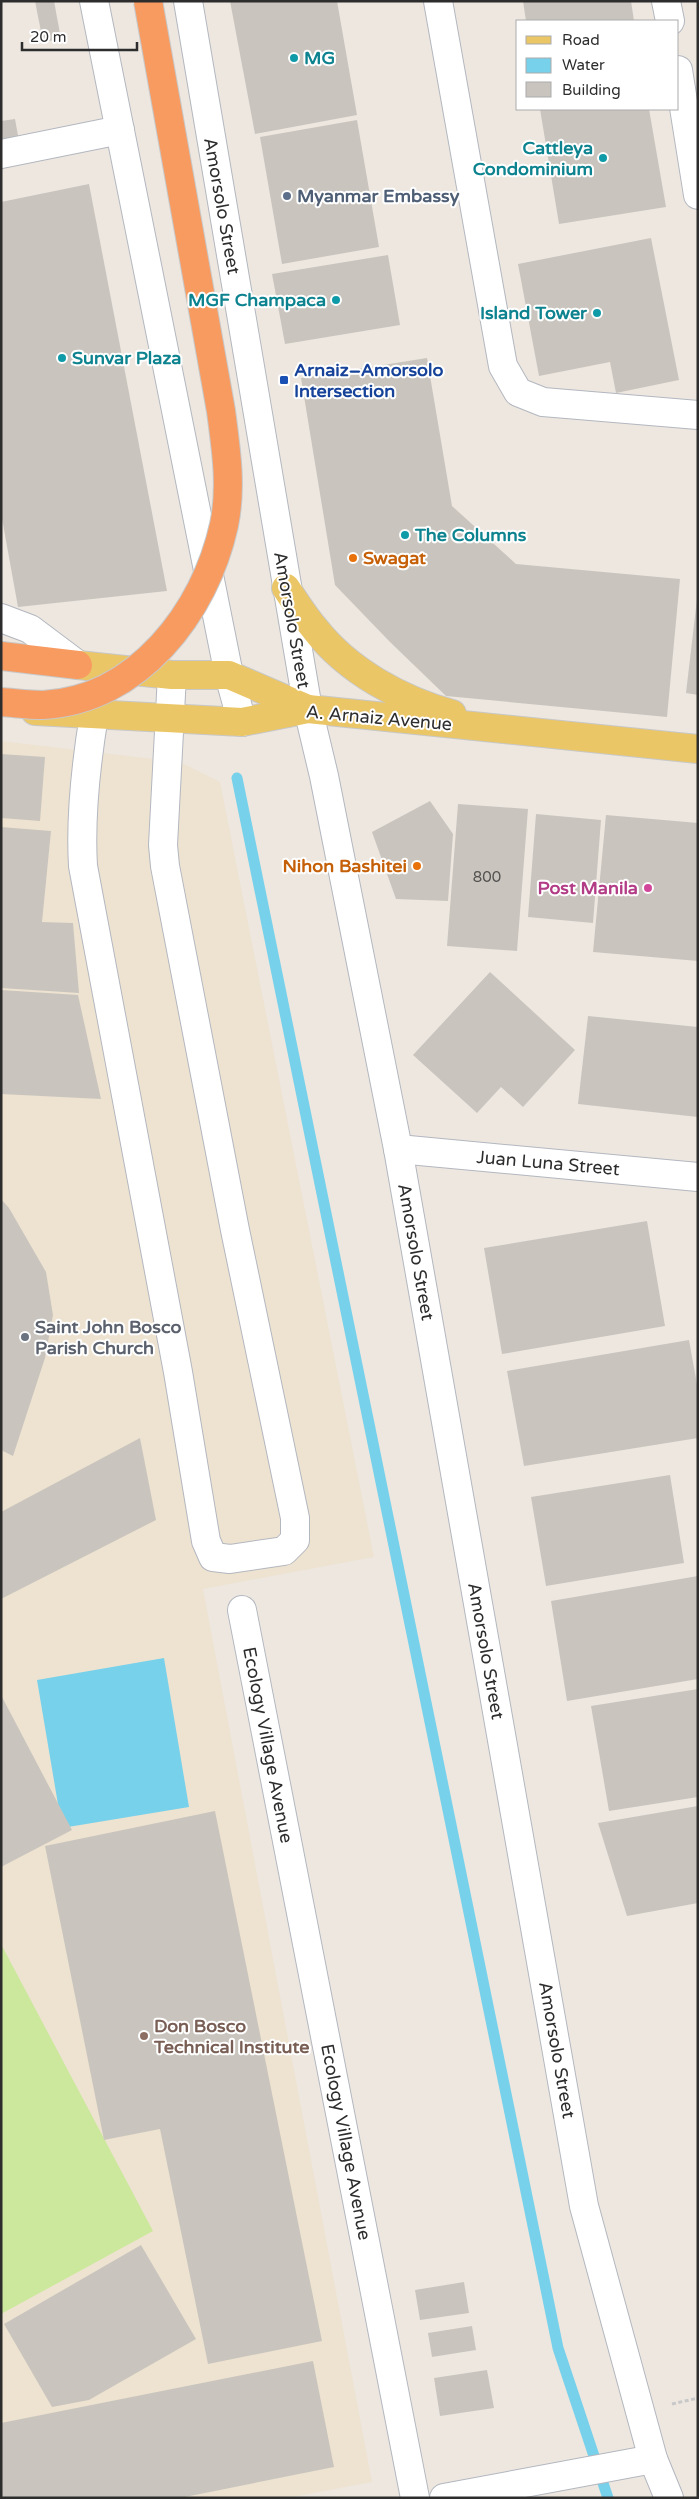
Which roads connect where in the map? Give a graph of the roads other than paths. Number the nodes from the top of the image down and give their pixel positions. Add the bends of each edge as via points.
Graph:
1 (94, 1) edge
2 (148, 1) edge
3 (188, 1) edge
4 (438, 1) edge
5 (666, 1) edge
6 (670, 20) edge
7 (686, 88) edge
8 (120, 130) junction
9 (1, 154) edge
10 (698, 195) edge
11 (698, 415) edge
12 (286, 588) junction
13 (1, 618) edge
14 (1, 656) edge
15 (78, 665) junction
16 (172, 675) junction
17 (230, 675) junction
18 (1, 702) edge
19 (1, 708) edge
20 (308, 709) junction
21 (94, 715) junction
22 (168, 717) junction
23 (242, 722) junction
24 (512, 731) junction
25 (698, 749) edge
26 (398, 1149) junction
27 (698, 1178) edge
28 (242, 1610) dead end
29 (653, 2459) junction
30 (545, 2489) edge
31 (415, 2498) edge
32 (444, 2498) edge
33 (669, 2498) edge

1 - 8 street
2 - 18 highway, bridge via 221,411 228,490 224,524 215,555 195,598 169,640 128,677 74,700 44,705
3 - 12 street, Amorsolo Street
4 - 11 street via 503,366 518,392 543,402
5 - 6 street
7 - 10 street
8 - 9 street
8 - 17 street
12 - 20 street, Amorsolo Street
12 - 24 main road via 316,630 340,654 379,684 438,710
13 - 15 street via 30,630
14 - 15 highway
15 - 16 main road
16 - 17 main road
16 - 22 street
17 - 20 main road
17 - 23 street
19 - 21 main road, A. Arnaiz Avenue
20 - 23 main road, A. Arnaiz Avenue
20 - 24 main road, A. Arnaiz Avenue
20 - 26 street, Amorsolo Street
21 - 22 main road, A. Arnaiz Avenue
21 - 22 street via 81,839 83,866 178,1372 206,1541 213,1557 230,1559 284,1551 294,1540 294,1518 165,866
22 - 23 main road, A. Arnaiz Avenue
24 - 25 main road, A. Arnaiz Avenue
26 - 27 street, Juan Luna Street
26 - 29 street, Amorsolo Street via 584,2206
28 - 31 street, Ecology Village Avenue
29 - 30 street via 598,2469
29 - 33 street, Amorsolo Street
30 - 32 street

